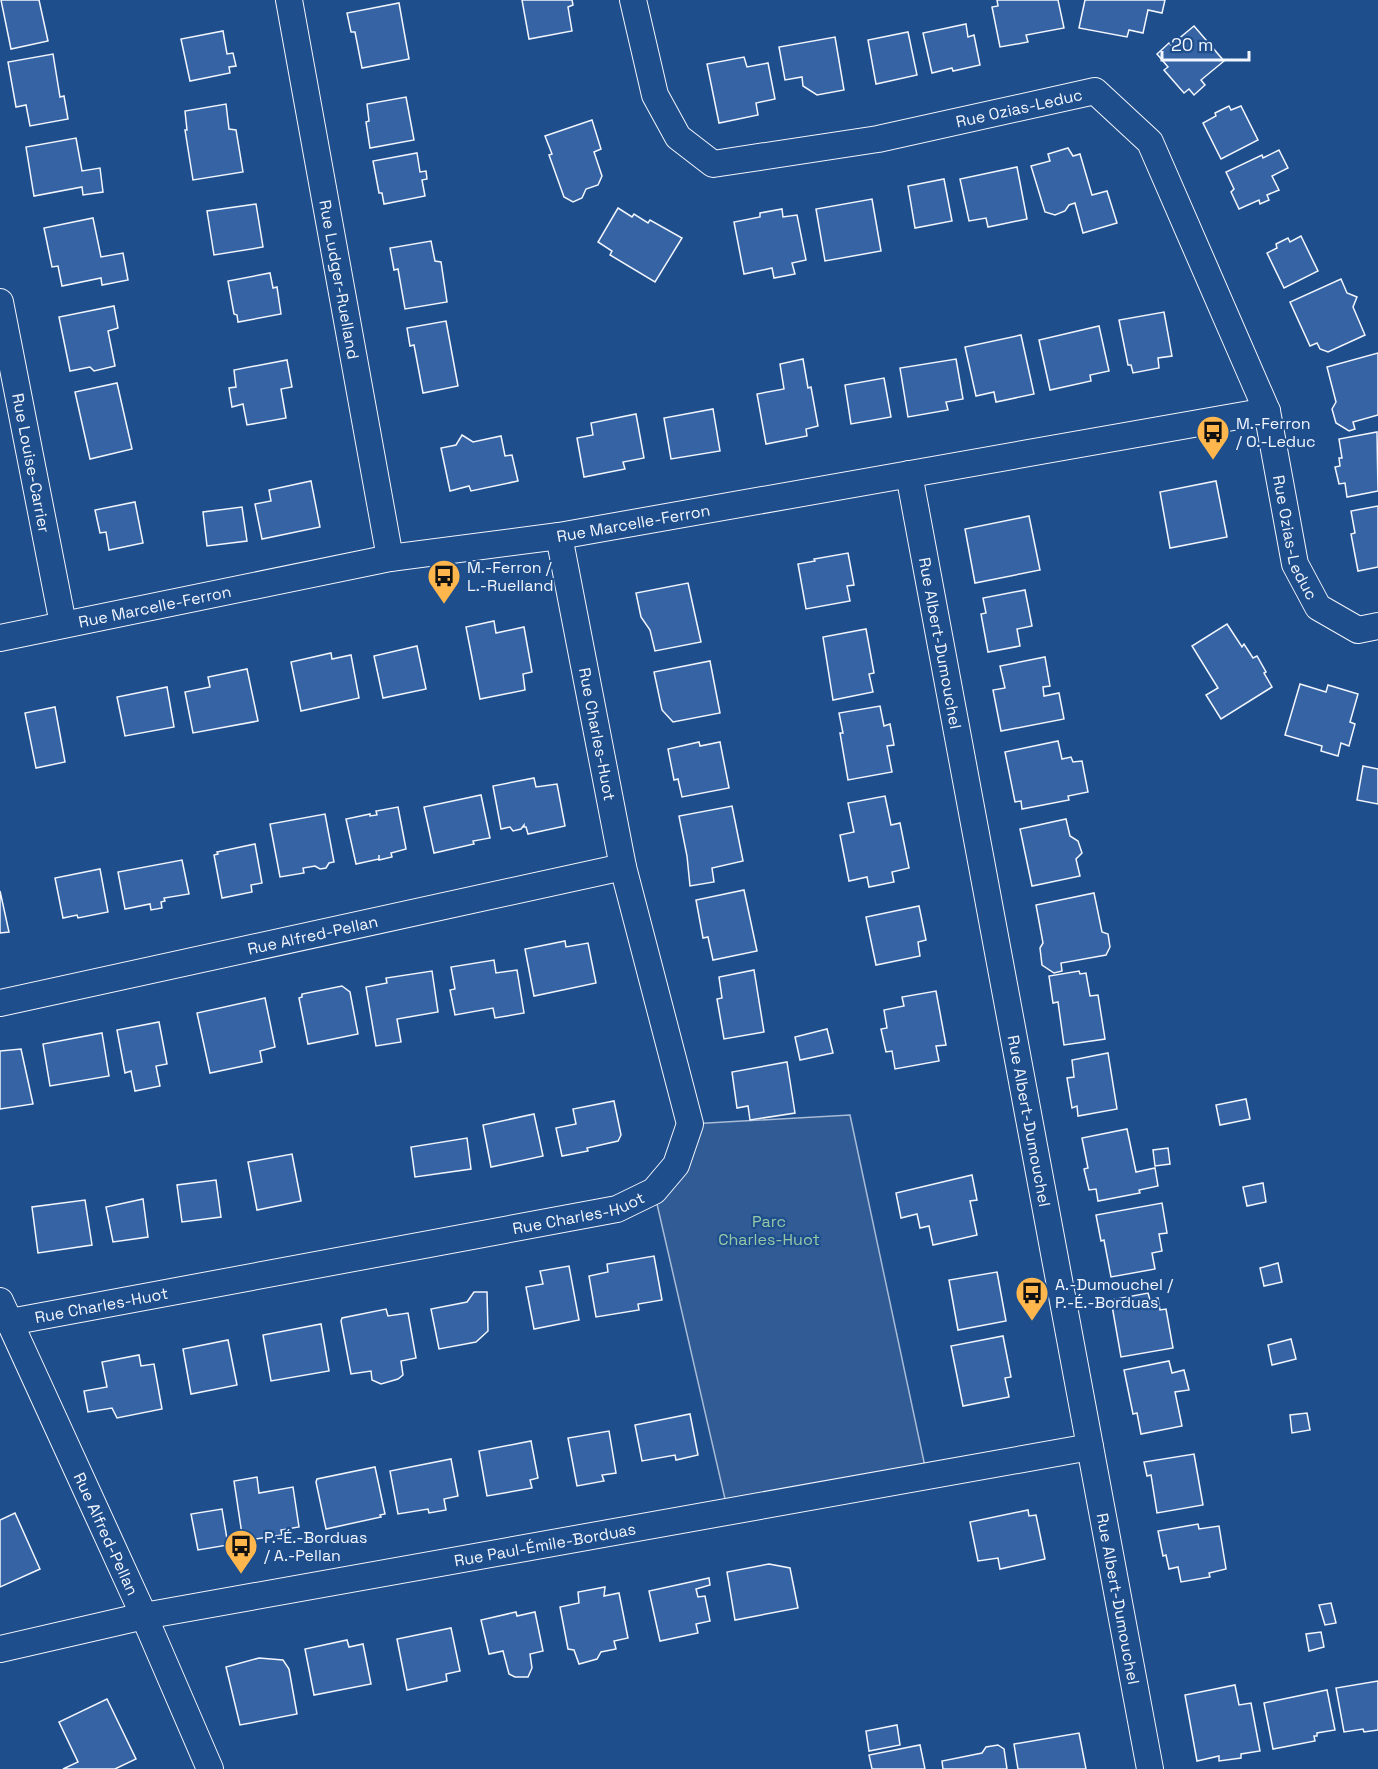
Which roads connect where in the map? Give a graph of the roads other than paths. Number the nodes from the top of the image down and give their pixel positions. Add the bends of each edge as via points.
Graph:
1 (289, 0) edge
2 (633, 0) edge
3 (0, 302) edge
4 (1267, 411) junction
5 (909, 474) junction
6 (559, 536) junction
7 (390, 558) junction
8 (63, 624) junction
9 (1378, 626) edge
10 (0, 638) edge
11 (623, 867) junction
12 (0, 1003) edge
13 (5, 1311) edge
14 (1090, 1447) junction
15 (144, 1616) junction
16 (0, 1649) edge
17 (210, 1769) edge
18 (1150, 1769) edge

1 - 7 street, Rue Ludger-Ruelland
2 - 4 street, Rue Ozias-Leduc via 655,95 678,138 713,164 878,139 1095,91 1150,142
3 - 8 street, Rue Louise-Carrier
4 - 5 street, Rue Marcelle-Ferron
4 - 9 street, Rue Ozias-Leduc via 1295,564 1318,607 1358,630
5 - 6 street, Rue Marcelle-Ferron
5 - 14 street, Rue Albert-Dumouchel
6 - 7 street, Rue Marcelle-Ferron
6 - 11 street, Rue Charles-Huot
7 - 8 street, Rue Marcelle-Ferron
8 - 10 street, Rue Marcelle-Ferron
11 - 12 street, Rue Alfred-Pellan
11 - 13 street, Rue Charles-Huot via 690,1124 676,1165 654,1191 617,1209
13 - 15 street, Rue Alfred-Pellan
14 - 15 street, Rue Paul-Émile-Borduas
14 - 18 street, Rue Albert-Dumouchel
15 - 16 street, Rue Paul-Émile-Borduas
15 - 17 street, Rue Alfred-Pellan

